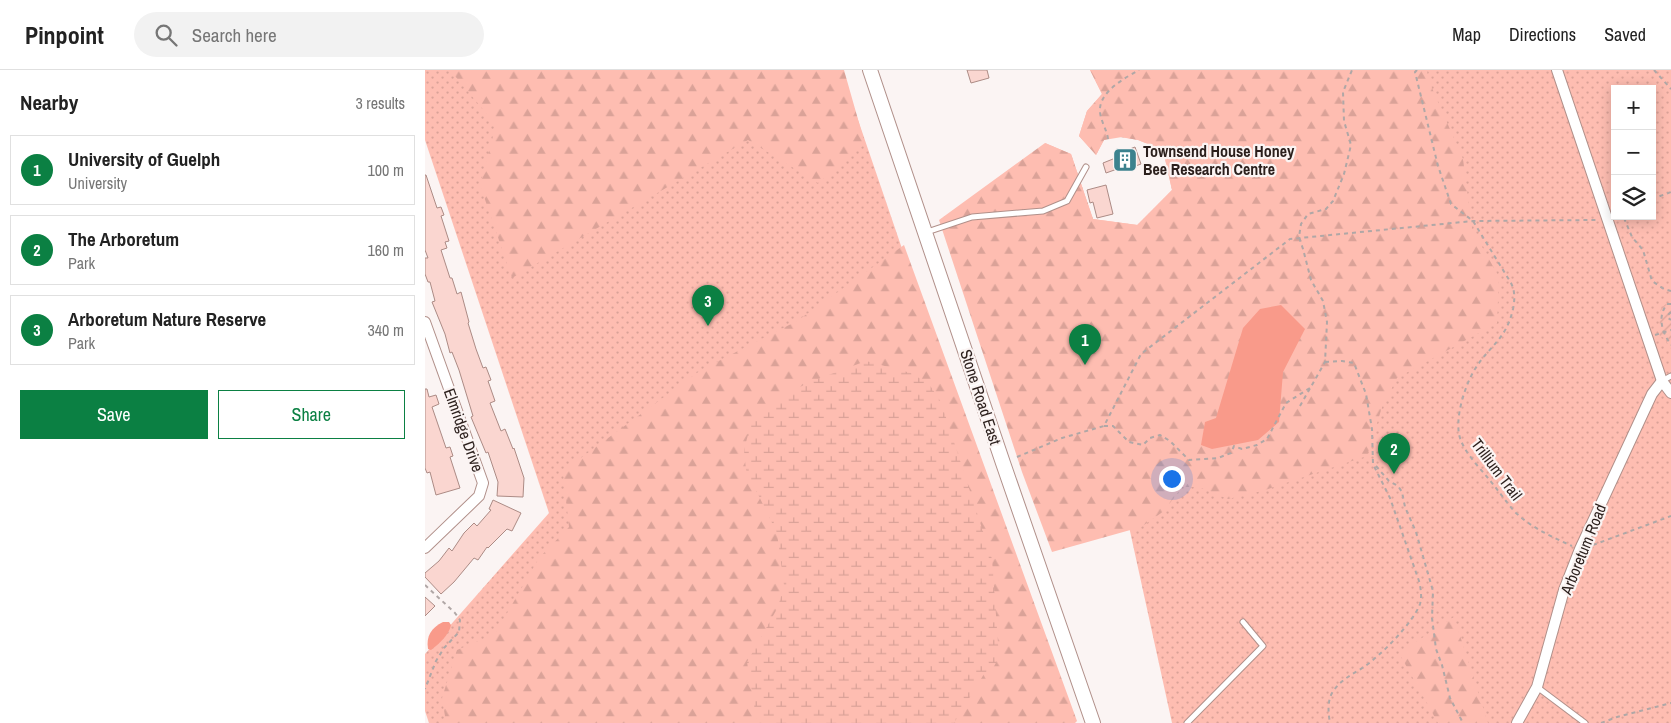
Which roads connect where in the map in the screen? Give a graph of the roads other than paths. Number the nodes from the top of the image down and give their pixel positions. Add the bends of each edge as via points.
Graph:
1 (870, 70) edge
2 (1557, 70) edge
3 (1086, 167) dead end
4 (926, 233) junction
5 (425, 322) edge
6 (1667, 379) edge
7 (1671, 393) edge
8 (425, 548) edge
9 (1243, 622) dead end
10 (1537, 687) junction
11 (1093, 723) edge
12 (1187, 723) edge
13 (1517, 723) edge
14 (1585, 723) edge

1 - 4 main road, Stone Road East
2 - 6 street via 1657,362
3 - 4 lane via 1067,201 1043,211 971,217
4 - 11 main road, Stone Road East
5 - 8 street, Elmridge Drive via 483,483 479,496
6 - 7 street
6 - 10 street, Arboretum Road via 1652,394 1579,550
9 - 12 lane via 1263,646
10 - 13 street, Arboretum Road
10 - 14 lane

